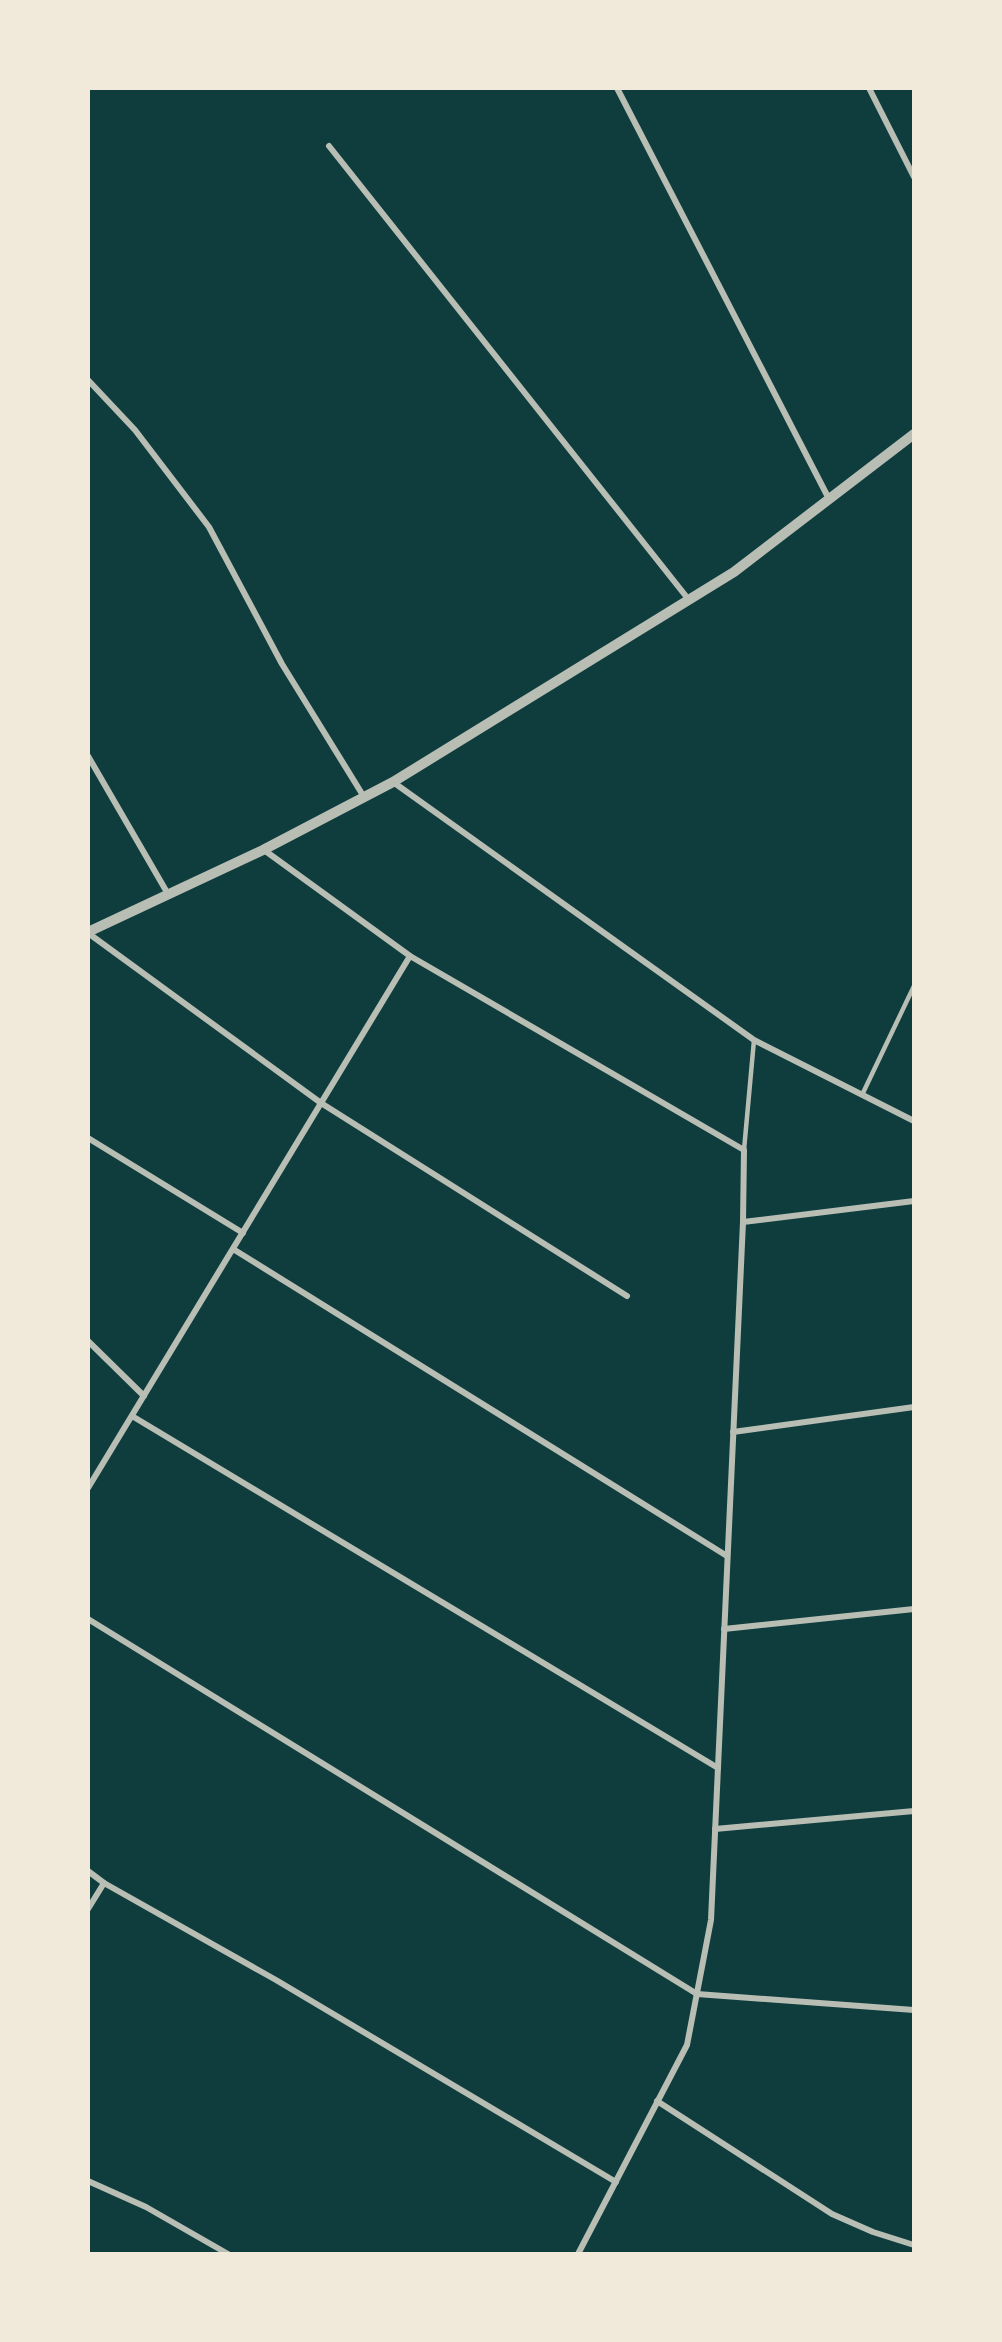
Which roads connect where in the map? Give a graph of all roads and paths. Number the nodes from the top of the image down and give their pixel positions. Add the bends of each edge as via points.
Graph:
1 (617, 88) edge
2 (869, 88) edge
3 (329, 146) dead end
4 (914, 177) edge
5 (88, 380) edge
6 (914, 434) edge
7 (829, 499) junction
8 (689, 600) junction
9 (88, 756) edge
10 (393, 782) junction
11 (364, 798) junction
12 (263, 850) junction
13 (168, 894) junction
14 (88, 933) edge
15 (410, 956) junction
16 (914, 987) edge
17 (754, 1040) junction
18 (862, 1095) junction
19 (321, 1103) junction
20 (914, 1120) edge
21 (88, 1138) edge
22 (744, 1150) junction
23 (914, 1201) edge
24 (743, 1222) junction
25 (243, 1233) junction
26 (233, 1249) junction
27 (627, 1296) dead end
28 (88, 1341) edge
29 (144, 1396) junction
30 (914, 1407) edge
31 (132, 1416) junction
32 (733, 1432) junction
33 (88, 1488) edge
34 (727, 1556) junction
35 (914, 1609) edge
36 (88, 1620) edge
37 (724, 1629) junction
38 (718, 1768) junction
39 (914, 1811) edge
40 (715, 1830) junction
41 (88, 1871) edge
42 (104, 1883) junction
43 (88, 1909) edge
44 (697, 1994) junction
45 (914, 2010) edge
46 (657, 2101) junction
47 (88, 2181) edge
48 (616, 2182) junction
49 (914, 2245) edge
50 (579, 2252) edge
51 (228, 2253) edge
52 (587, 2253) edge

1 - 7 street
2 - 4 street
3 - 8 street
5 - 11 street via 135,430 209,527 282,664
6 - 7 street
7 - 8 street via 734,572
8 - 10 street
9 - 13 street
10 - 11 street
10 - 17 street
11 - 12 street
12 - 13 street
12 - 15 street
13 - 14 street
14 - 19 street
15 - 19 street
15 - 22 street
16 - 18 lane
17 - 18 street
17 - 22 lane
18 - 20 street
19 - 25 street
19 - 27 street
21 - 25 street
22 - 24 street
23 - 24 street
24 - 32 street
25 - 26 street
26 - 29 street
26 - 34 street
28 - 29 street
29 - 31 street
30 - 32 street
31 - 33 street
31 - 38 street
32 - 34 street
34 - 37 street
35 - 37 street
36 - 44 street
37 - 38 street
38 - 40 street
39 - 40 street
40 - 44 street via 711,1920
41 - 42 street
42 - 43 street
42 - 48 street
44 - 45 street
44 - 46 street via 687,2045
46 - 48 street
46 - 49 street via 832,2214
47 - 51 street via 146,2207
48 - 50 street
50 - 52 lane

